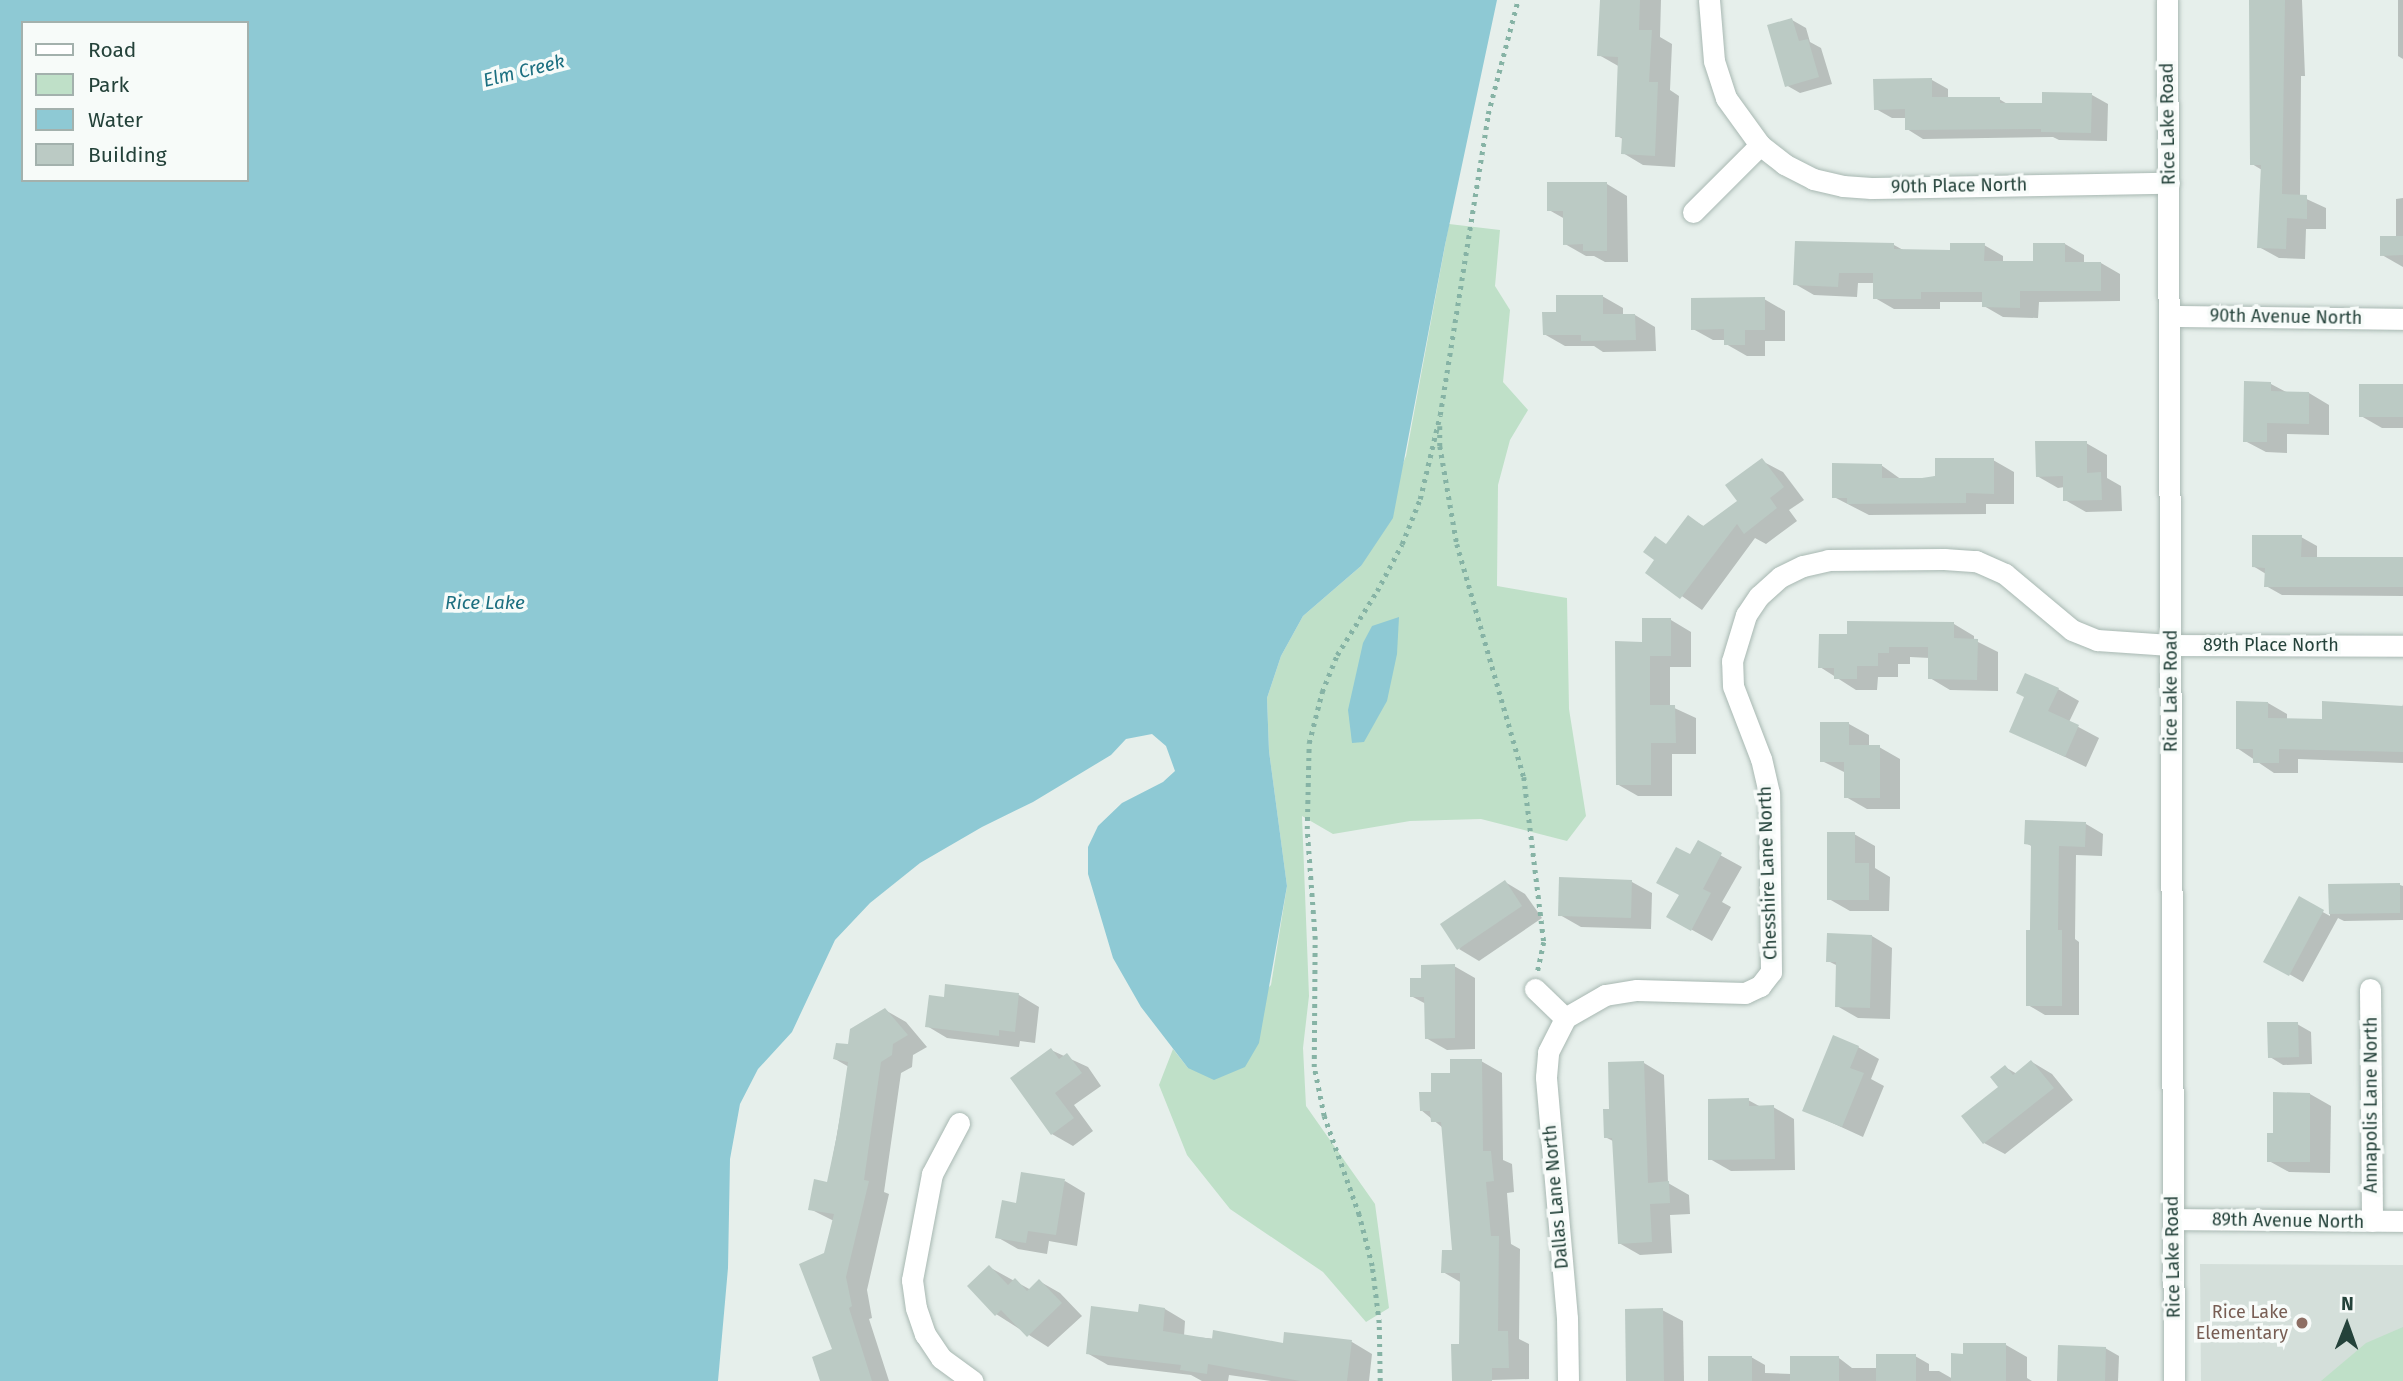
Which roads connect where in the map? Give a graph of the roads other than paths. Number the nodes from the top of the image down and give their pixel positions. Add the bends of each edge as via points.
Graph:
1 (1709, 0) edge
2 (2167, 0) edge
3 (1760, 145) junction
4 (2169, 183) junction
5 (1693, 212) dead end
6 (2170, 316) junction
7 (2403, 319) edge
8 (1828, 560) joint
9 (2170, 645) junction
10 (2403, 646) edge
11 (1535, 989) road end
12 (2370, 989) dead end
13 (1565, 1018) junction
14 (959, 1123) dead end
15 (2173, 1219) junction
16 (2372, 1221) junction
17 (2403, 1221) edge
18 (973, 1381) edge
19 (1568, 1381) edge
20 (2174, 1381) edge

1 - 3 street via 1714,61 1726,98
2 - 4 street, Rice Lake Road
3 - 4 street, 90th Place North via 1813,179 1843,186
3 - 5 street
4 - 6 street, Rice Lake Road
6 - 7 street, 90th Avenue North
6 - 9 street, Rice Lake Road
8 - 9 street, 89th Place North via 1976,561 2005,574 2071,630 2110,642
8 - 13 street, Chesshire Lane North via 1780,577 1759,596 1746,615 1732,661 1733,686 1769,793 1771,972 1760,986 1745,993 1621,992 1605,995
9 - 10 street, 89th Place North
9 - 15 street, Rice Lake Road
11 - 13 street
12 - 16 street, Annapolis Lane North
13 - 19 street, Dallas Lane North via 1548,1052 1546,1077 1567,1318
14 - 18 street via 932,1174 912,1280 925,1334 941,1359
15 - 16 street, 89th Avenue North
15 - 20 street, Rice Lake Road
16 - 17 street, 89th Avenue North

